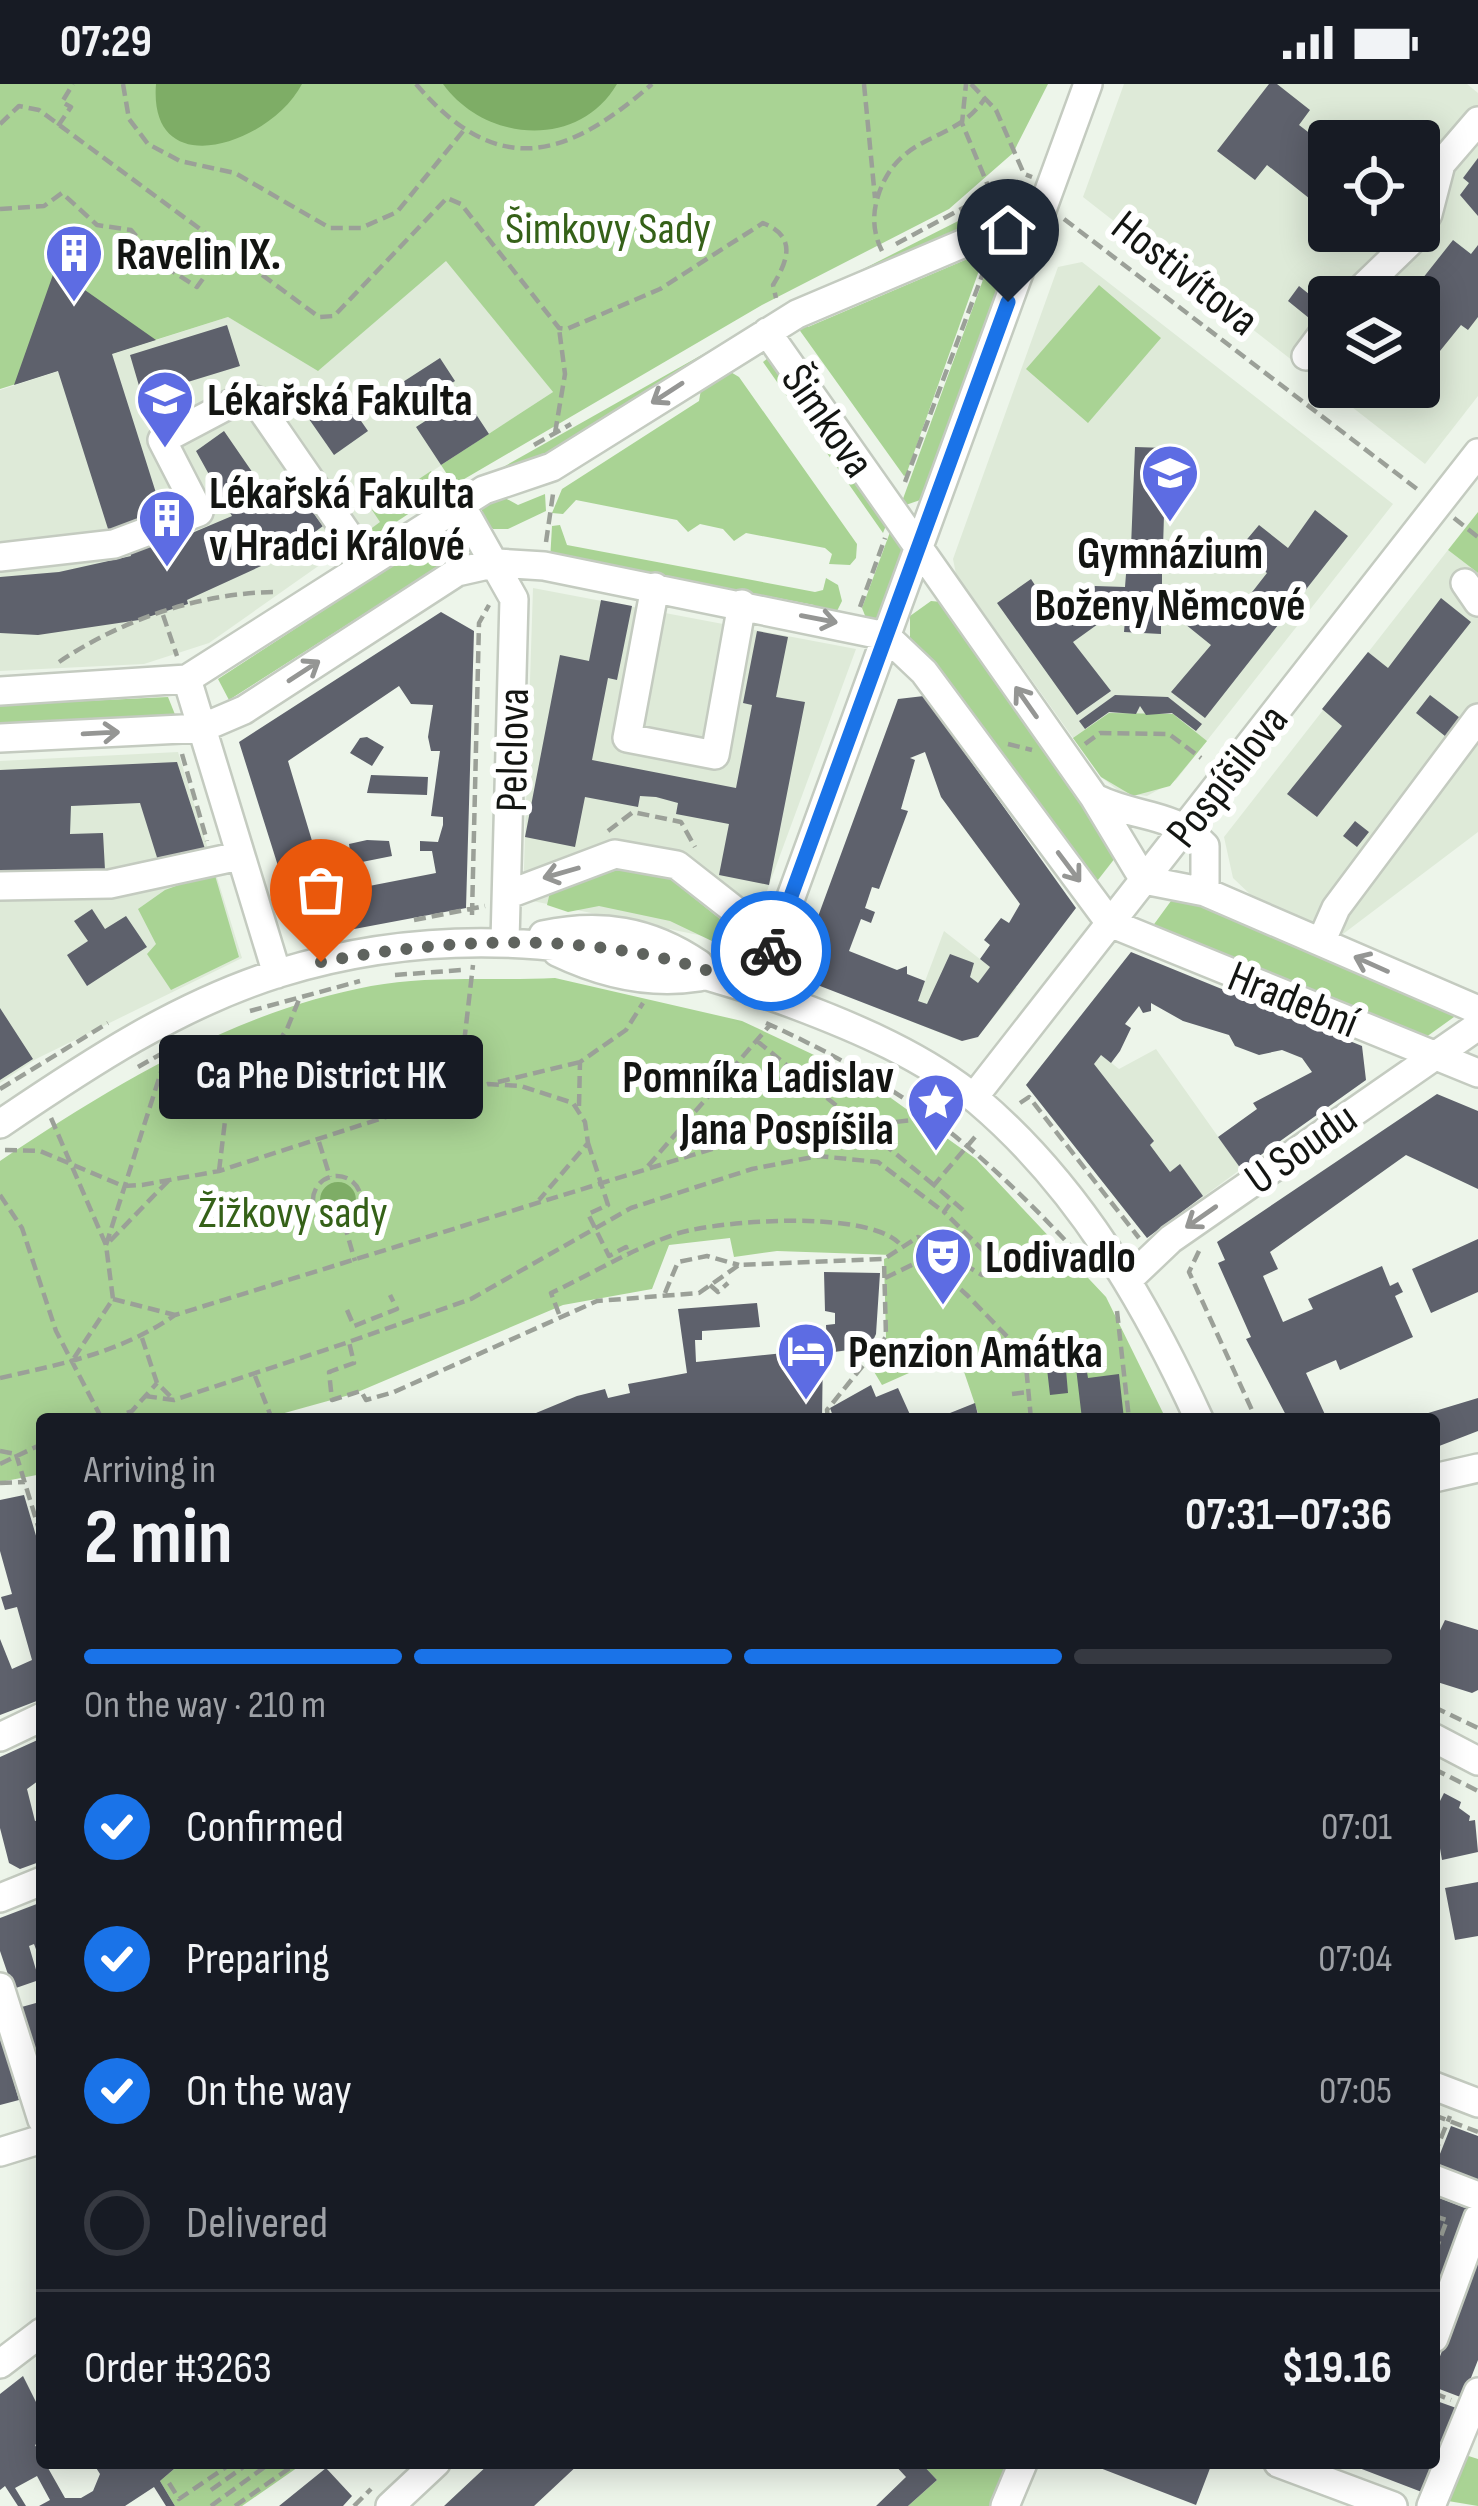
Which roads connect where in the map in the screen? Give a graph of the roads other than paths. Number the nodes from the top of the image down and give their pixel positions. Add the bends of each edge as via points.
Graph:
1 (1088, 84) edge
2 (1478, 121) edge
3 (1038, 220) junction
4 (1379, 276) edge
5 (766, 332) junction
6 (1308, 353) edge
7 (1306, 356) dead end
8 (1478, 453) edge
9 (461, 505) junction
10 (917, 548) junction
11 (0, 556) edge
12 (497, 562) junction
13 (368, 564) junction
14 (655, 587) junction
15 (742, 604) junction
16 (886, 636) junction
17 (183, 670) junction
18 (0, 691) edge
19 (1478, 718) edge
20 (202, 728) junction
21 (0, 738) edge
22 (1094, 797) junction
23 (1186, 826) junction
24 (226, 859) junction
25 (1144, 880) junction
26 (0, 886) edge
27 (1204, 892) junction
28 (509, 895) junction
29 (1110, 923) junction
30 (520, 941) junction
31 (774, 941) junction
32 (1321, 942) junction
33 (277, 974) junction
34 (714, 975) junction
35 (757, 989) junction
36 (1478, 1010) edge
37 (1478, 1026) edge
38 (1436, 1056) junction
39 (1478, 1073) edge
40 (974, 1097) junction
41 (6, 1141) edge
42 (1130, 1279) junction
43 (1196, 1413) edge
44 (1478, 1468) edge
45 (1440, 1477) edge
46 (36, 1720) edge
47 (0, 1737) edge
48 (1440, 1741) edge
49 (1478, 1761) edge
50 (36, 1883) edge
51 (0, 1898) edge
52 (0, 1988) edge
53 (1440, 2088) edge
54 (36, 2101) edge
55 (1478, 2103) edge
56 (36, 2141) edge
57 (0, 2152) edge
58 (1440, 2181) edge
59 (1478, 2196) edge
60 (1476, 2224) edge
61 (1440, 2322) edge
62 (36, 2337) edge
63 (0, 2364) edge
64 (1478, 2392) edge
65 (430, 2469) edge
66 (1020, 2469) edge
67 (1294, 2469) edge
68 (390, 2506) edge
69 (1005, 2506) edge
70 (1393, 2506) edge
71 (1431, 2506) edge

1 - 3 street
2 - 4 street via 1441,164 1419,231
3 - 5 street via 1000,228
3 - 10 street
5 -> 9 street, Šimkova via 552,467
5 - 10 street, Šimkova
6 - 7 street
8 - 23 street, Pospíšilova via 1449,514
9 - 12 street
9 - 13 street, Šimkova
10 - 16 street
22 -> 10 street, Šimkova
11 - 13 street via 114,544 199,512 162,440 230,404 255,400
12 - 14 street
20 -> 12 street via 244,710 436,584
12 - 28 street, Pelclova via 514,599
13 - 17 street, Šimkova
14 - 15 street
14 - 15 street via 627,738 715,755
15 -> 16 street
16 -> 29 street via 924,672
16 - 31 street
17 - 18 street, Šimkova
17 - 20 street
19 - 32 street via 1336,908
21 -> 20 street
20 - 24 street
22 - 23 street
22 - 25 street, Šimkova
23 - 25 street, Pospíšilova
23 - 27 street, Hradební via 1204,846
24 - 26 street via 110,884
24 - 33 street
25 - 27 street, Hradební
25 - 29 street, Pospíšilova
27 - 32 street, Hradební
28 - 30 street, Pelclova
31 -> 28 street via 677,865 615,854
29 - 38 street, Hradební
29 - 40 street, Pospíšilova
30 - 33 street via 415,945
30 - 34 street via 628,976 664,982
30 - 34 street via 587,926 663,939
31 - 35 street
36 -> 32 street, Hradební
33 - 41 street via 136,1037
34 - 35 street
35 - 40 street via 893,1047
37 - 38 street, U Soudu
38 - 39 street, Hradební
38 -> 42 street, U Soudu
40 - 42 street
42 - 43 street
44 - 45 street
46 - 47 street
48 - 49 street
50 - 51 street
52 - 54 street
53 - 55 street
56 - 57 street
58 - 59 street
60 - 61 street
62 - 63 street
64 - 71 street
65 - 68 street
66 - 69 street
67 - 70 street

